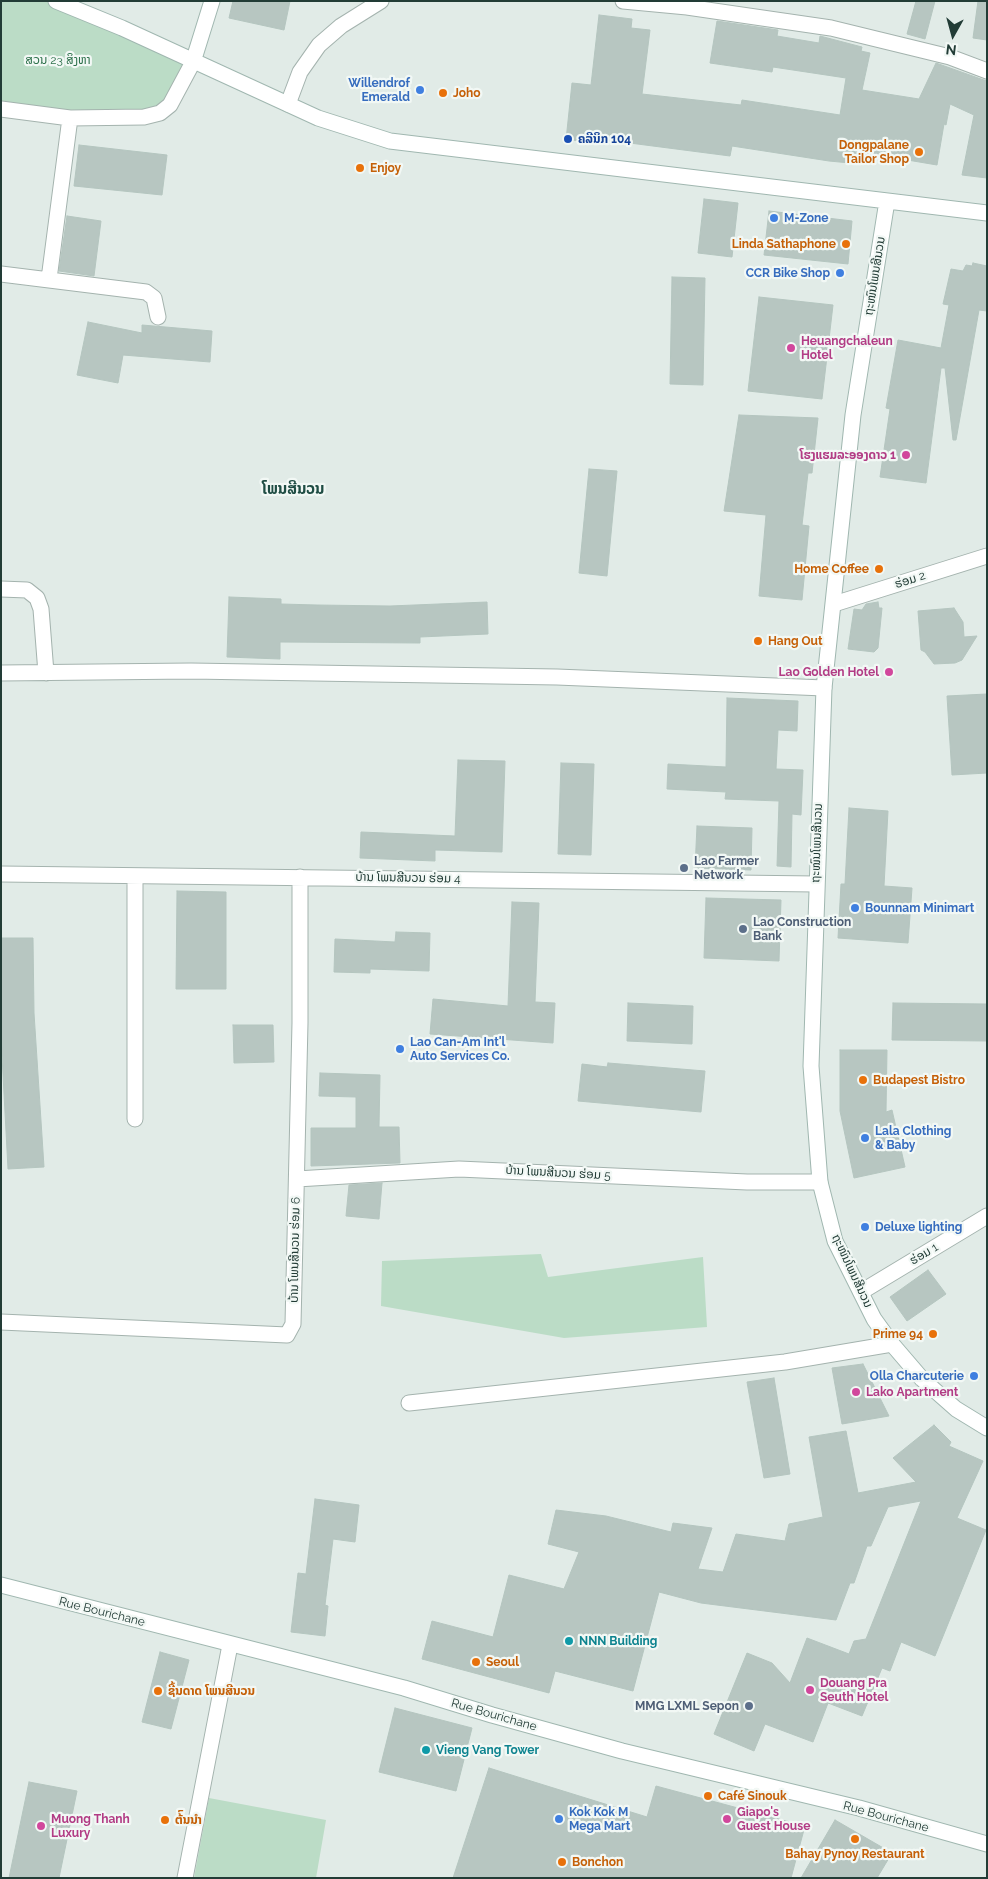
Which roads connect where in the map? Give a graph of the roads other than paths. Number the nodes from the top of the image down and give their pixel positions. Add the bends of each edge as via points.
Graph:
1 (56, 1) edge
2 (212, 1) edge
3 (381, 1) edge
4 (623, 1) edge
5 (193, 62) junction
6 (987, 70) edge
7 (288, 104) junction
8 (1, 108) edge
9 (70, 118) junction
10 (887, 200) junction
11 (987, 213) edge
12 (1, 274) edge
13 (49, 279) junction
14 (158, 317) dead end
15 (987, 556) edge
16 (1, 589) edge
17 (834, 604) junction
18 (1, 673) edge
19 (46, 673) junction
20 (824, 688) junction
21 (1, 874) edge
22 (135, 876) junction
23 (300, 876) junction
24 (816, 884) junction
25 (135, 1119) dead end
26 (297, 1179) junction
27 (820, 1182) junction
28 (987, 1216) edge
29 (861, 1292) junction
30 (1, 1322) edge
31 (892, 1344) junction
32 (409, 1403) dead end
33 (987, 1428) edge
34 (1, 1585) edge
35 (230, 1645) junction
36 (987, 1844) edge
37 (185, 1878) edge

1 - 5 street
2 - 5 street
3 - 7 street via 341,26 320,45 300,72
4 - 6 street via 831,28 950,57
5 - 7 street
5 - 9 street via 173,100 160,113 144,117
7 - 10 street via 326,121 390,141
8 - 9 street
9 - 13 street
10 - 11 street
10 - 17 street, ຖະໜົນໂພນສີນວນ via 853,415
12 - 13 street
13 - 14 street via 146,292 154,298
15 - 17 street, ຮ່ອມ 2
16 - 19 street via 27,590 37,598 41,609
17 - 20 street, ຖະໜົນໂພນສີນວນ
18 - 19 street
19 - 20 street via 191,671 557,677
20 - 24 street, ຖະໜົນໂພນສີນວນ
21 - 22 street, ບ້ານ ໂພນສີນວນ ຮ່ອມ 4
22 - 23 street, ບ້ານ ໂພນສີນວນ ຮ່ອມ 4
22 - 25 street
23 - 24 street, ບ້ານ ໂພນສີນວນ ຮ່ອມ 4
23 - 26 street, ບ້ານ ໂພນສີນວນ ຮ່ອມ 6
24 - 27 street, ຖະໜົນໂພນສີນວນ via 811,1066
26 - 27 street, ບ້ານ ໂພນສີນວນ ຮ່ອມ 5 via 458,1169
26 - 30 street, ບ້ານ ໂພນສີນວນ ຮ່ອມ 6 via 293,1324 287,1335
27 - 29 street, ຖະໜົນໂພນສີນວນ via 835,1241
28 - 29 street, ຮ່ອມ 1
29 - 31 street, ຖະໜົນໂພນສີນວນ via 874,1319
31 - 32 street via 785,1362
31 - 33 street, ຖະໜົນໂພນສີນວນ via 922,1379 956,1410
34 - 35 street, Rue Bourichane
35 - 36 street, Rue Bourichane via 404,1688 622,1751 859,1808
35 - 37 street

